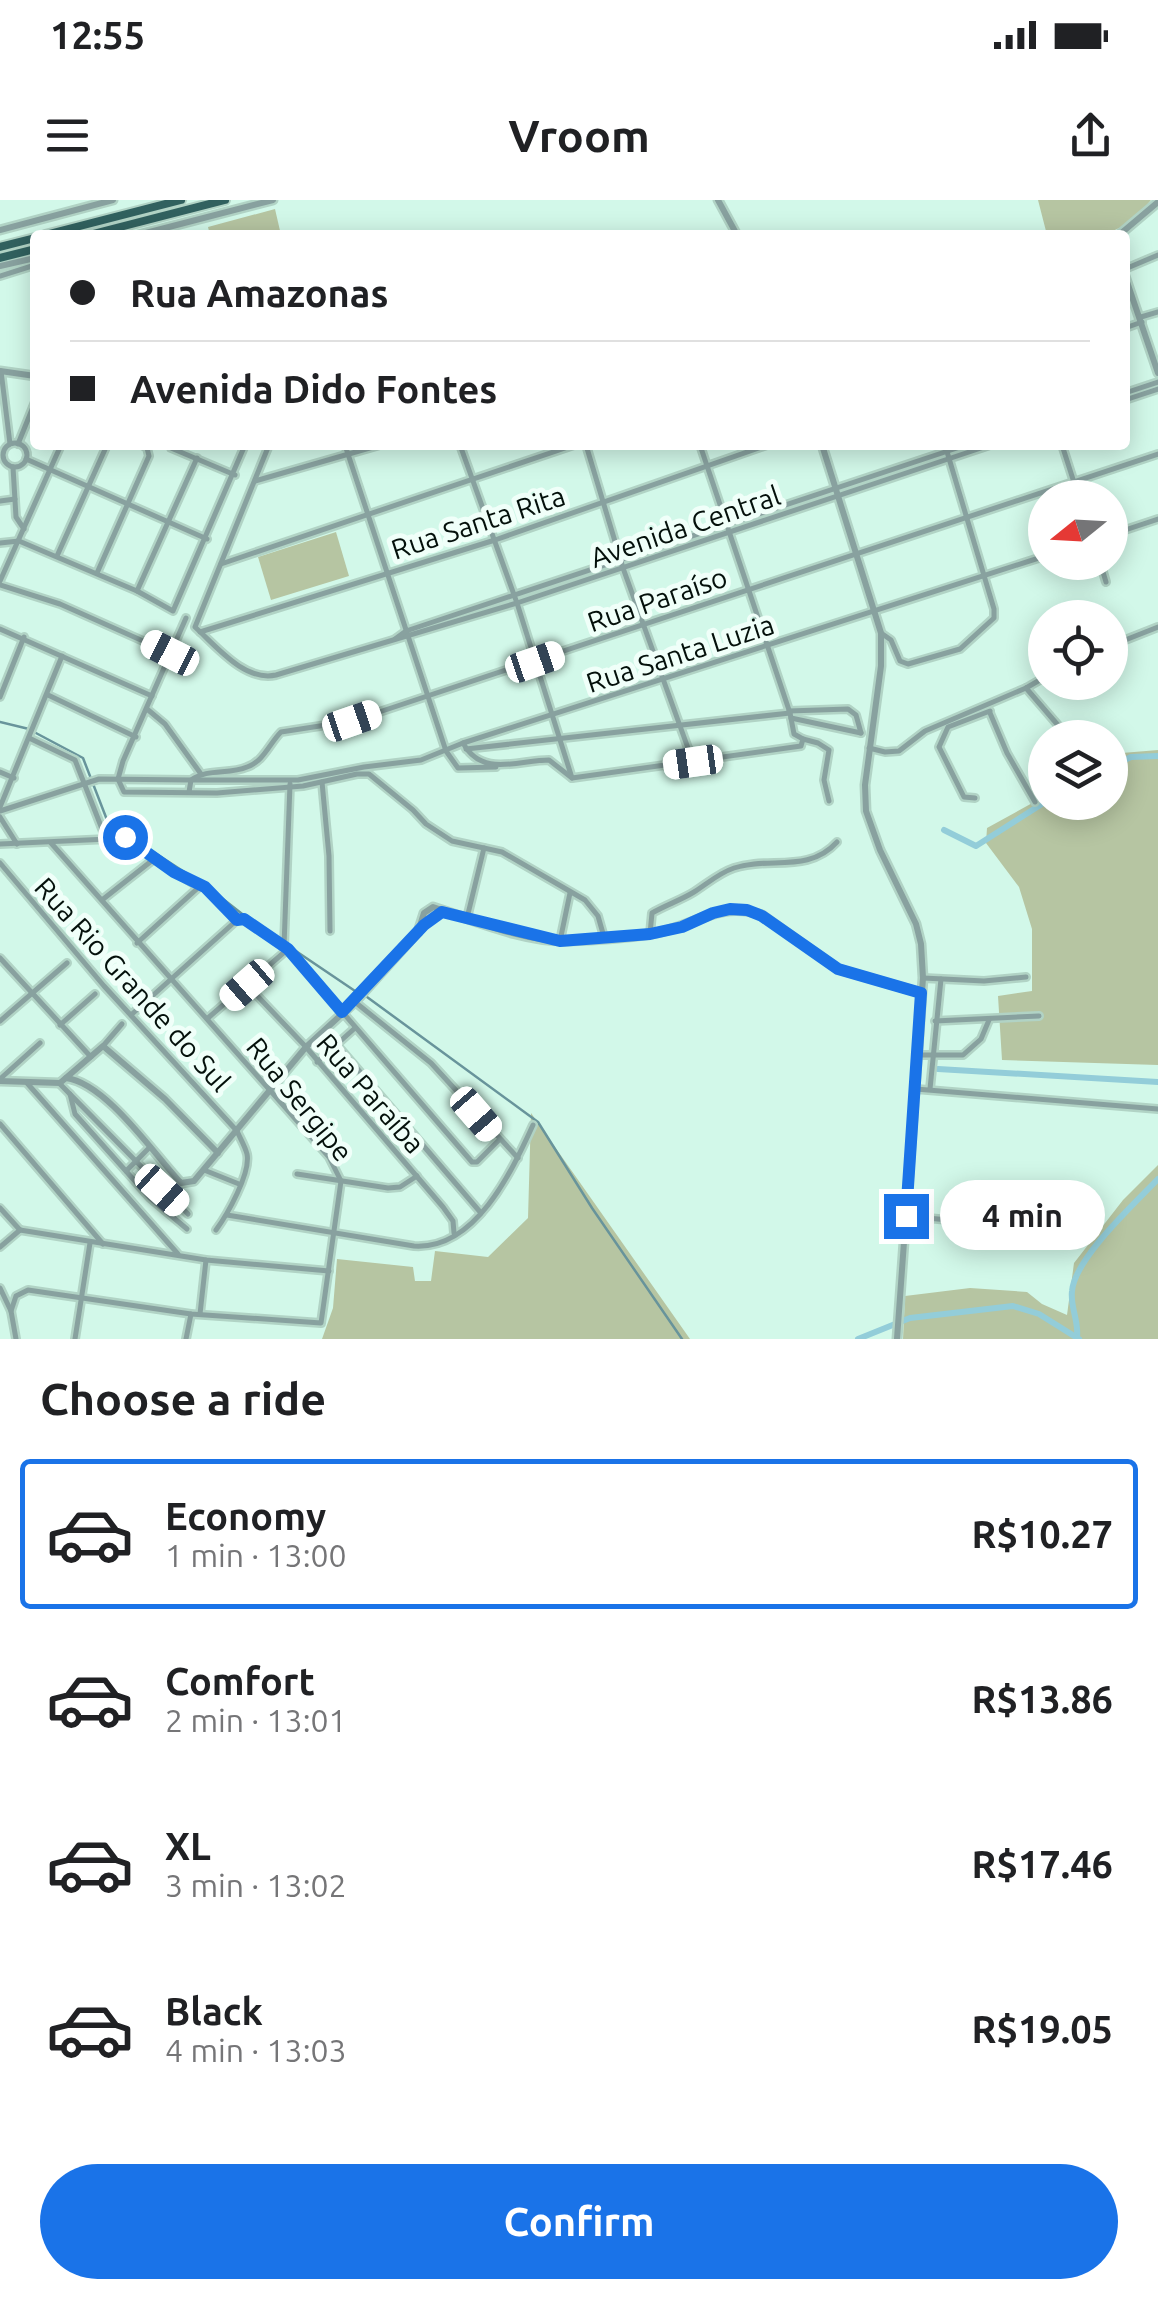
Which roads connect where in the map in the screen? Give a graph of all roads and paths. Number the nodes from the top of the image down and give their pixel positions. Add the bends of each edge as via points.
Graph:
1 (114, 200) edge
2 (181, 200) edge
3 (225, 200) edge
4 (273, 200) edge
5 (718, 200) edge
6 (1158, 202) edge
7 (0, 230) edge
8 (64, 230) edge
9 (108, 230) edge
10 (157, 230) edge
11 (734, 230) edge
12 (1125, 230) edge
13 (30, 239) edge
14 (0, 246) edge
15 (30, 250) edge
16 (1158, 255) edge
17 (0, 258) edge
18 (30, 262) edge
19 (30, 263) edge
20 (0, 266) edge
21 (1130, 269) edge
22 (0, 276) edge
23 (1130, 287) edge
24 (1158, 312) edge
25 (1141, 320) junction
26 (1130, 326) edge
27 (0, 371) edge
28 (1158, 373) edge
29 (30, 375) edge
30 (1158, 386) edge
31 (1130, 394) edge
32 (30, 412) edge
33 (2, 415) edge
34 (14, 444) junction
35 (59, 450) edge
36 (106, 450) edge
37 (147, 450) edge
38 (177, 450) edge
39 (243, 450) edge
40 (267, 450) edge
41 (347, 450) edge
42 (362, 450) edge
43 (462, 450) edge
44 (559, 450) edge
45 (587, 450) edge
46 (702, 450) edge
47 (752, 450) edge
48 (824, 450) edge
49 (1064, 450) edge
50 (947, 452) edge
51 (348, 454) junction
52 (1158, 454) edge
53 (1, 456) edge
54 (197, 458) junction
55 (26, 459) junction
56 (706, 465) junction
57 (13, 467) junction
58 (50, 471) junction
59 (235, 475) junction
60 (472, 480) junction
61 (1073, 480) edge
62 (1080, 480) edge
63 (254, 481) junction
64 (88, 489) junction
65 (837, 492) junction
66 (1028, 497) edge
67 (15, 500) junction
68 (0, 502) edge
69 (602, 502) junction
70 (126, 504) junction
71 (368, 513) junction
72 (967, 516) junction
73 (1158, 519) edge
74 (170, 522) junction
75 (727, 528) junction
76 (1128, 529) edge
77 (24, 530) junction
78 (208, 538) junction
79 (19, 540) junction
80 (494, 540) junction
81 (0, 543) edge
82 (856, 554) junction
83 (57, 556) junction
84 (1028, 561) edge
85 (220, 564) junction
86 (622, 564) junction
87 (96, 574) junction
88 (386, 574) junction
89 (984, 575) junction
90 (0, 583) edge
91 (748, 588) junction
92 (137, 591) junction
93 (514, 595) junction
94 (517, 603) junction
95 (875, 611) junction
96 (186, 618) dead end
97 (644, 625) junction
98 (1158, 627) edge
99 (0, 629) edge
100 (198, 629) junction
101 (407, 633) junction
102 (881, 633) junction
103 (24, 637) junction
104 (1128, 639) edge
105 (767, 646) junction
106 (170, 653) junction
107 (62, 656) junction
108 (535, 662) junction
109 (664, 681) junction
110 (1026, 688) joint
111 (426, 694) junction
112 (47, 695) junction
113 (152, 696) junction
114 (0, 697) edge
115 (988, 708) junction
116 (148, 710) junction
117 (790, 714) junction
118 (552, 715) junction
119 (1054, 720) edge
120 (681, 727) junction
121 (794, 734) junction
122 (861, 734) junction
123 (870, 736) junction
124 (136, 737) junction
125 (30, 738) junction
126 (802, 739) junction
127 (559, 740) junction
128 (465, 746) junction
129 (870, 748) junction
130 (779, 750) junction
131 (446, 751) junction
132 (693, 762) junction
133 (496, 767) junction
134 (0, 772) edge
135 (201, 774) junction
136 (14, 778) junction
137 (572, 778) junction
138 (118, 779) junction
139 (324, 779) junction
140 (191, 780) junction
141 (89, 783) junction
142 (290, 784) junction
143 (1028, 790) edge
144 (189, 792) junction
145 (975, 798) dead end
146 (829, 802) dead end
147 (0, 812) edge
148 (103, 824) junction
149 (120, 837) junction
150 (106, 839) junction
151 (836, 842) dead end
152 (0, 844) edge
153 (17, 844) junction
154 (51, 844) junction
155 (484, 848) junction
156 (154, 859) junction
157 (0, 862) edge
158 (199, 887) junction
159 (570, 892) junction
160 (101, 900) junction
161 (467, 918) junction
162 (237, 920) junction
163 (330, 931) dead end
164 (650, 934) junction
165 (604, 938) junction
166 (560, 941) junction
167 (136, 942) junction
168 (285, 945) junction
169 (0, 958) edge
170 (67, 963) dead end
171 (1026, 977) dead end
172 (923, 978) junction
173 (941, 979) junction
174 (172, 980) junction
175 (247, 985) junction
176 (31, 993) junction
177 (921, 993) junction
178 (94, 994) dead end
179 (355, 1002) junction
180 (342, 1012) junction
181 (130, 1014) junction
182 (1039, 1016) dead end
183 (208, 1018) junction
184 (989, 1020) junction
185 (0, 1021) edge
186 (935, 1021) junction
187 (122, 1024) dead end
188 (60, 1025) junction
189 (356, 1028) junction
190 (40, 1043) dead end
191 (337, 1045) junction
192 (104, 1046) junction
193 (306, 1047) junction
194 (934, 1054) junction
195 (918, 1055) junction
196 (91, 1057) junction
197 (317, 1062) junction
198 (78, 1068) junction
199 (79, 1079) junction
200 (0, 1080) edge
201 (63, 1080) junction
202 (27, 1083) junction
203 (916, 1089) junction
204 (930, 1089) junction
205 (269, 1090) junction
206 (70, 1093) junction
207 (1158, 1109) edge
208 (0, 1124) edge
209 (534, 1125) dead end
210 (236, 1131) junction
211 (4, 1133) edge
212 (499, 1140) junction
213 (149, 1148) junction
214 (218, 1153) junction
215 (518, 1158) junction
216 (136, 1162) junction
217 (204, 1170) junction
218 (126, 1172) junction
219 (298, 1174) dead end
220 (416, 1176) junction
221 (340, 1181) junction
222 (239, 1184) junction
223 (0, 1208) edge
224 (481, 1213) junction
225 (188, 1214) dead end
226 (227, 1215) junction
227 (906, 1216) junction
228 (1046, 1224) dead end
229 (187, 1229) dead end
230 (20, 1230) junction
231 (216, 1230) dead end
232 (334, 1233) junction
233 (454, 1233) junction
234 (90, 1243) junction
235 (105, 1246) junction
236 (0, 1247) edge
237 (180, 1256) junction
238 (206, 1260) junction
239 (330, 1270) junction
240 (0, 1288) edge
241 (82, 1297) junction
242 (10, 1311) junction
243 (192, 1314) junction
244 (200, 1314) junction
245 (897, 1337) edge
246 (16, 1339) edge
247 (76, 1339) edge
248 (186, 1339) edge

1 - 7 street
2 - 8 main road
3 - 9 main road
4 - 10 street
5 - 11 street
6 - 12 street
13 - 14 main road
15 - 17 main road
16 - 21 street
18 - 20 street
19 - 22 street
23 - 25 street
24 - 25 street
25 - 26 street
25 - 28 street
27 - 29 street
27 - 33 street
30 - 31 street
32 - 34 street
33 - 34 street
34 - 53 street
34 - 55 street via 24,448
35 - 58 street
36 - 64 street
37 - 70 street
38 - 54 street
39 - 59 street
40 - 63 street
41 - 51 street
42 - 51 street
43 - 60 street
44 - 60 street
45 - 69 street
46 - 56 street
47 - 56 street, Rua Santa Rita
48 - 65 street
49 - 61 street
50 - 65 street, Avenida Central
50 - 72 street
51 - 63 street
51 - 71 street
52 - 62 street, Rua Paraíso
53 - 57 street
54 - 59 street
54 - 74 street
55 - 57 street
55 - 58 street
56 - 69 street, Rua Santa Rita
56 - 75 street
57 - 67 street
58 - 64 street
58 - 77 street
59 - 78 street
60 - 71 street
60 - 80 street
63 - 85 street
64 - 70 street
64 - 83 street
65 - 75 street, Avenida Central
65 - 82 street
66 - 72 street, Rua Paraíso
67 - 68 street
67 - 77 street
69 - 80 street, Rua Santa Rita
69 - 86 street
70 - 74 street
70 - 87 street
71 - 85 street
71 - 88 street
72 - 82 street, Rua Paraíso
72 - 89 street
73 - 76 street
74 - 78 street
74 - 92 street
75 - 86 street, Avenida Central
75 - 91 street
77 - 79 street
78 - 92 street via 173,612
79 - 81 street
79 - 83 street
79 - 90 street
80 - 88 street, Rua Santa Rita
80 - 93 street
82 - 91 street, Rua Paraíso
82 - 95 street
83 - 87 street
84 - 89 street, Rua Santa Luzia
85 - 100 street
86 - 93 street, Avenida Central
86 - 94 street, Avenida Central
86 - 97 street
87 - 92 street
88 - 100 street, Rua Santa Rita
88 - 101 street
89 - 95 street, Rua Santa Luzia
89 - 102 street via 994,618 960,649 905,664
90 - 106 street
91 - 97 street, Rua Paraíso
91 - 105 street
93 - 94 street
93 - 101 street, Avenida Central
94 - 101 street, Avenida Central
94 - 108 street
95 - 102 street
95 - 105 street, Rua Santa Luzia
96 - 106 street
97 - 108 street, Rua Paraíso
97 - 109 street
98 - 104 street
99 - 103 street
100 - 101 street, Avenida Central via 260,677
101 - 111 street
102 - 123 street
103 - 107 street
103 - 114 street
105 - 109 street, Rua Santa Luzia
105 - 117 street
106 - 113 street
107 - 112 street
107 - 113 street
108 - 111 street, Rua Paraíso
108 - 118 street
109 - 118 street, Rua Santa Luzia
109 - 120 street
110 - 115 street
110 - 119 street
111 - 131 street
111 - 135 street, Rua Paraíso via 339,724 281,732 247,768
112 - 124 street
112 - 125 street
113 - 116 street
115 - 129 street via 926,731 899,752
115 - 143 street
115 - 145 street via 948,727 939,747 964,797
116 - 124 street
116 - 135 street
117 - 120 street
117 - 121 street
117 - 122 street
117 - 122 street via 848,709
118 - 127 street
118 - 128 street, Rua Santa Luzia
120 - 127 street
120 - 132 street
121 - 126 street
121 - 130 street
122 - 123 street
123 - 129 street
124 - 138 street
125 - 136 street
125 - 141 street via 72,757
126 - 130 street via 798,748
126 - 146 street via 829,750
127 - 128 street
127 - 137 street
128 - 131 street, Rua Santa Luzia
128 - 133 street
129 - 172 street via 866,811 916,924
130 - 132 street
131 - 133 street via 458,768
131 - 139 street, Rua Santa Luzia
132 - 137 street
133 - 137 street via 546,759
134 - 136 street
135 - 140 street, Rua Paraíso
136 - 147 street
138 - 140 street
138 - 141 street
138 - 144 street via 130,794
139 - 142 street
139 - 155 street via 369,774 437,832
139 - 163 street
140 - 142 street
140 - 144 street
141 - 147 street
141 - 148 street
142 - 144 street
142 - 168 street
147 - 153 street
148 - 149 street
148 - 150 street
149 - 150 street
149 - 156 street
150 - 154 street
151 - 164 street via 801,862 739,866 716,876 652,912
152 - 153 street
153 - 154 street
154 - 160 street, Rua Sergipe
155 - 159 street
155 - 161 street
156 - 158 street
156 - 160 street
157 - 181 street, Rua Rio Grande do Sul
158 - 162 street
158 - 167 street
159 - 165 street via 593,908
159 - 166 street
160 - 167 street, Rua Sergipe
161 - 166 street
161 - 179 street via 429,908 418,932
162 - 168 street
162 - 174 street
164 - 165 street
164 - 177 street via 713,913 747,910 838,969
165 - 166 street
167 - 174 street, Rua Sergipe
168 - 175 street
168 - 180 street
169 - 176 street
170 - 176 street
171 - 173 street
172 - 173 street
172 - 177 street
173 - 186 street
174 - 181 street
174 - 183 street, Rua Sergipe
175 - 183 street
175 - 193 street, Rua Paraíba
176 - 185 street
176 - 188 street
177 - 195 street
178 - 188 street
179 - 180 street
179 - 212 street via 432,1063
180 - 189 street
180 - 193 street
181 - 210 street, Rua Rio Grande do Sul
182 - 184 street
183 - 205 street, Rua Sergipe
184 - 186 street
184 - 194 street via 970,1051
186 - 194 street
187 - 192 street
188 - 196 street
189 - 191 street
189 - 212 street via 472,1162
190 - 200 street
191 - 197 street
191 - 224 street
192 - 196 street
192 - 214 street
193 - 197 street, Rua Paraíba
193 - 205 street
194 - 195 street
194 - 204 street
195 - 203 street
196 - 198 street
197 - 220 street, Rua Paraíba
198 - 199 street
198 - 201 street
199 - 201 street
199 - 213 street
200 - 202 street
201 - 202 street
201 - 206 street
202 - 237 street
203 - 204 street
203 - 227 street
204 - 207 street
205 - 210 street
205 - 221 street, Rua Sergipe via 329,1158
206 - 216 street
206 - 218 street via 75,1114
208 - 211 street
209 - 215 street
210 - 214 street
210 - 222 street via 248,1158
211 - 235 street
212 - 215 street
213 - 216 street
213 - 217 street via 181,1184
214 - 217 street
215 - 224 street
216 - 218 street
216 - 225 street
217 - 222 street
218 - 229 street
219 - 221 street
220 - 221 street via 395,1188
220 - 233 street, Rua Paraíba via 453,1221
221 - 232 street, Rua Sergipe
222 - 226 street
223 - 230 street
224 - 233 street
226 - 231 street
226 - 232 street
227 - 228 street
227 - 245 street
230 - 234 street
230 - 236 street
232 - 233 street via 431,1247
232 - 239 street, Rua Sergipe
234 - 235 street
234 - 241 street
235 - 237 street
237 - 238 street
238 - 239 street
238 - 244 street
239 - 244 street, Rua Sergipe via 318,1324
240 - 242 street
241 - 242 street via 23,1291
241 - 243 street
241 - 247 street
242 - 246 street
243 - 244 street
243 - 248 street

